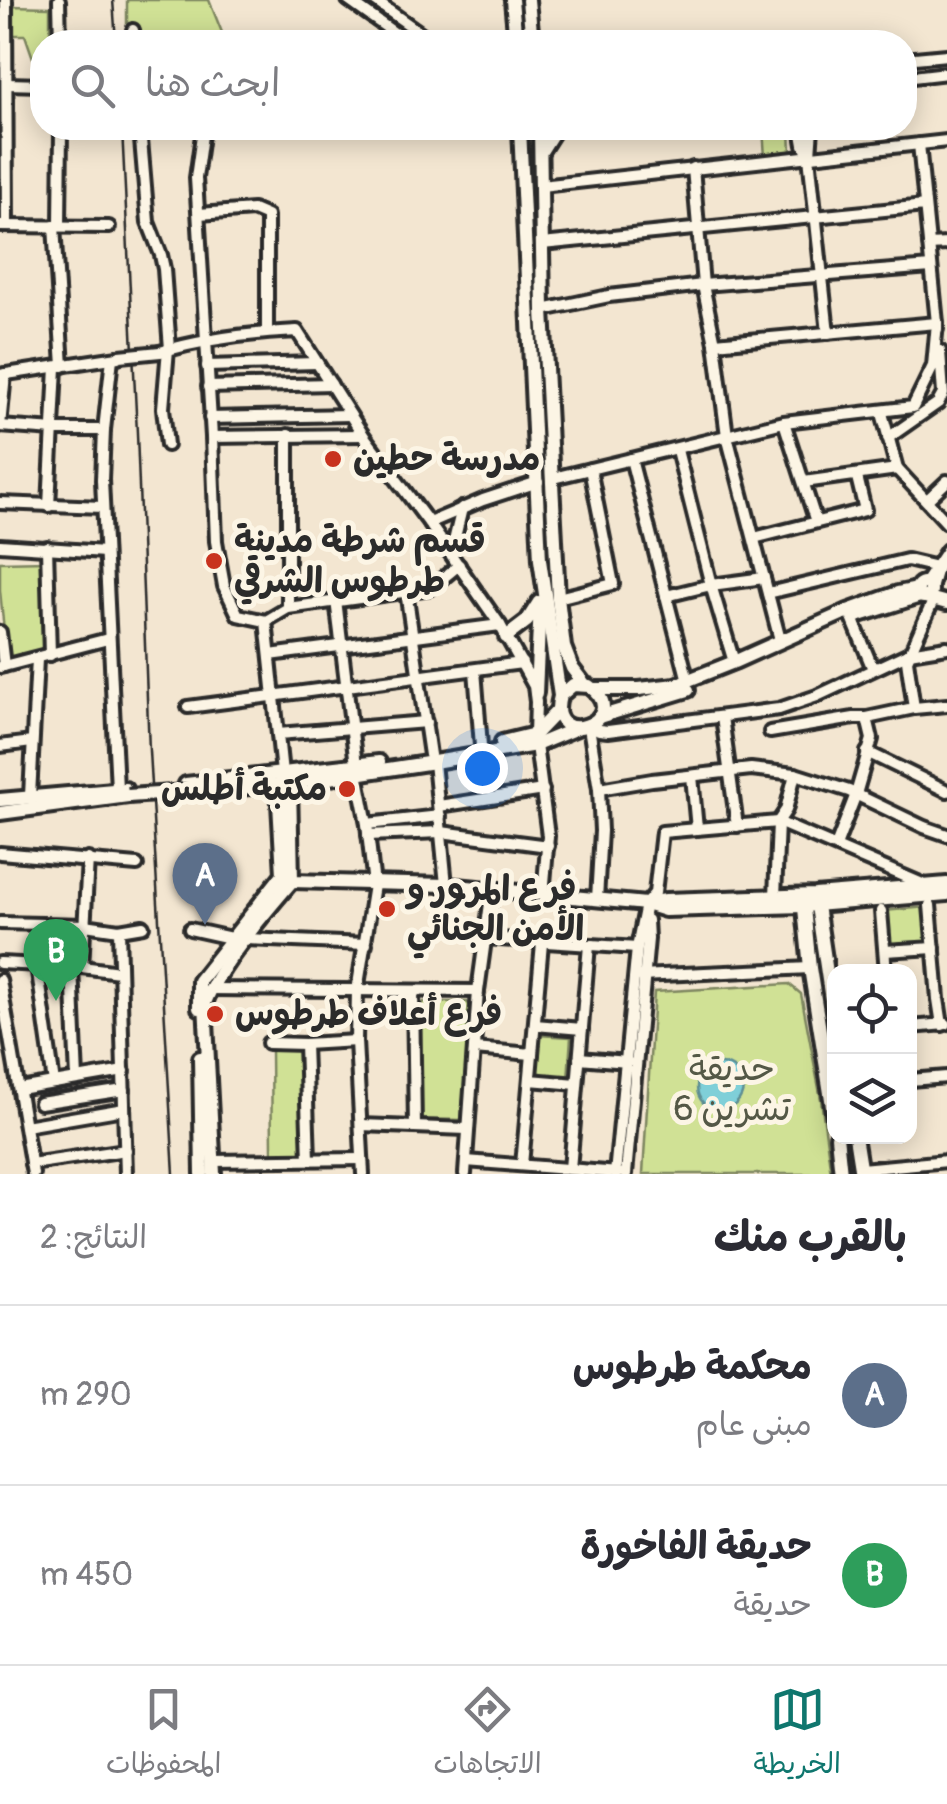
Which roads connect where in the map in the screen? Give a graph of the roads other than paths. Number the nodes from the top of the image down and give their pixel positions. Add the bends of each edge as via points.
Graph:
1 (6, 0) edge
2 (60, 0) edge
3 (348, 0) edge
4 (374, 0) edge
5 (512, 0) edge
6 (528, 0) edge
7 (60, 30) edge
8 (390, 30) edge
9 (416, 30) edge
10 (515, 30) edge
11 (531, 30) edge
12 (947, 55) edge
13 (917, 58) edge
14 (947, 74) edge
15 (917, 77) edge
16 (6, 84) junction
17 (30, 85) edge
18 (61, 140) edge
19 (141, 140) edge
20 (201, 140) edge
21 (521, 140) edge
22 (541, 140) edge
23 (548, 140) edge
24 (803, 140) edge
25 (812, 140) edge
26 (947, 141) edge
27 (919, 144) junction
28 (542, 150) junction
29 (809, 156) junction
30 (693, 168) junction
31 (542, 186) junction
32 (925, 206) junction
33 (199, 214) junction
34 (816, 216) junction
35 (4, 226) edge
36 (57, 226) junction
37 (110, 226) dead end
38 (698, 228) junction
39 (542, 244) junction
40 (947, 244) edge
41 (929, 246) junction
42 (931, 268) junction
43 (822, 276) junction
44 (703, 285) junction
45 (933, 286) junction
46 (947, 286) edge
47 (543, 310) junction
48 (937, 323) junction
49 (268, 332) junction
50 (828, 333) junction
51 (205, 341) junction
52 (715, 343) junction
53 (166, 350) junction
54 (116, 357) junction
55 (317, 363) junction
56 (207, 366) junction
57 (60, 367) junction
58 (2, 374) edge
59 (331, 384) junction
60 (208, 387) junction
61 (882, 412) junction
62 (350, 415) junction
63 (210, 418) junction
64 (784, 422) junction
65 (0, 426) edge
66 (54, 430) junction
67 (104, 430) junction
68 (288, 435) junction
69 (363, 435) junction
70 (728, 436) junction
71 (212, 437) junction
72 (888, 438) junction
73 (168, 446) dead end
74 (677, 450) junction
75 (631, 459) junction
76 (590, 469) junction
77 (897, 470) junction
78 (857, 476) junction
79 (553, 478) junction
80 (947, 481) edge
81 (538, 482) junction
82 (804, 482) junction
83 (926, 500) junction
84 (0, 504) edge
85 (49, 506) junction
86 (104, 507) junction
87 (462, 508) junction
88 (816, 522) junction
89 (430, 523) junction
90 (947, 523) edge
91 (754, 538) junction
92 (0, 545) edge
93 (47, 547) junction
94 (947, 550) edge
95 (105, 552) junction
96 (451, 554) junction
97 (556, 558) junction
98 (540, 560) junction
99 (459, 565) junction
100 (937, 567) junction
101 (764, 578) junction
102 (711, 585) junction
103 (406, 590) junction
104 (947, 592) edge
105 (768, 593) junction
106 (929, 593) edge
107 (542, 596) junction
108 (666, 596) junction
109 (558, 598) junction
110 (336, 600) junction
111 (288, 608) junction
112 (852, 618) junction
113 (266, 621) junction
114 (503, 631) junction
115 (0, 632) edge
116 (413, 636) junction
117 (108, 639) junction
118 (780, 640) junction
119 (341, 646) junction
120 (947, 647) edge
121 (50, 654) junction
122 (909, 654) junction
123 (270, 655) junction
124 (37, 658) junction
125 (734, 662) junction
126 (522, 663) junction
127 (2, 666) edge
128 (474, 670) junction
129 (873, 670) junction
130 (419, 676) junction
131 (688, 681) junction
132 (346, 686) junction
133 (589, 687) junction
134 (274, 694) junction
135 (536, 694) junction
136 (559, 703) junction
137 (947, 705) edge
138 (188, 707) dead end
139 (914, 708) junction
140 (722, 717) junction
141 (867, 718) junction
142 (426, 722) junction
143 (589, 725) junction
144 (352, 728) junction
145 (770, 732) dead end
146 (278, 734) junction
147 (536, 739) junction
148 (32, 742) junction
149 (0, 746) edge
150 (481, 746) junction
151 (867, 752) junction
152 (432, 759) junction
153 (356, 769) junction
154 (729, 771) junction
155 (795, 774) junction
156 (692, 776) junction
157 (284, 780) junction
158 (599, 789) junction
159 (542, 790) junction
160 (124, 791) junction
161 (947, 792) edge
162 (856, 794) junction
163 (30, 796) junction
164 (0, 800) edge
165 (439, 811) junction
166 (0, 813) edge
167 (778, 822) junction
168 (738, 826) junction
169 (697, 829) junction
170 (368, 830) junction
171 (441, 832) junction
172 (947, 835) edge
173 (548, 846) junction
174 (836, 846) junction
175 (0, 853) edge
176 (88, 859) junction
177 (138, 866) dead end
178 (885, 867) junction
179 (288, 878) junction
180 (947, 884) edge
181 (374, 885) junction
182 (446, 885) junction
183 (927, 886) junction
184 (492, 889) junction
185 (882, 890) junction
186 (947, 894) edge
187 (544, 895) junction
188 (776, 897) junction
189 (597, 900) junction
190 (809, 901) junction
191 (646, 904) junction
192 (930, 905) dead end
193 (881, 911) dead end
194 (0, 923) edge
195 (86, 925) junction
196 (143, 926) dead end
197 (190, 929) dead end
198 (119, 930) junction
199 (239, 938) junction
200 (485, 938) junction
201 (542, 942) junction
202 (366, 944) junction
203 (589, 946) junction
204 (637, 948) junction
205 (934, 948) junction
206 (885, 951) junction
207 (0, 962) edge
208 (37, 964) junction
209 (886, 964) edge
210 (826, 965) junction
211 (77, 967) junction
212 (810, 968) junction
213 (119, 972) junction
214 (827, 972) edge
215 (639, 976) junction
216 (0, 980) edge
217 (205, 985) junction
218 (357, 991) junction
219 (413, 991) junction
220 (478, 992) junction
221 (944, 1024) edge
222 (535, 1025) junction
223 (917, 1027) edge
224 (582, 1029) junction
225 (356, 1041) junction
226 (268, 1042) dead end
227 (305, 1044) junction
228 (474, 1049) junction
229 (6, 1054) edge
230 (532, 1054) junction
231 (827, 1056) edge
232 (579, 1058) junction
233 (631, 1062) junction
234 (124, 1071) junction
235 (947, 1077) edge
236 (76, 1078) junction
237 (917, 1079) edge
238 (530, 1080) junction
239 (54, 1083) junction
240 (577, 1084) junction
241 (18, 1089) junction
242 (124, 1090) junction
243 (40, 1103) dead end
244 (124, 1109) junction
245 (361, 1125) junction
246 (25, 1126) junction
247 (415, 1127) junction
248 (468, 1129) junction
249 (837, 1144) edge
250 (856, 1144) edge
251 (126, 1150) junction
252 (309, 1158) junction
253 (362, 1158) junction
254 (466, 1160) junction
255 (947, 1161) edge
256 (522, 1165) junction
257 (214, 1168) edge
258 (32, 1169) edge
259 (570, 1169) junction
260 (861, 1172) edge
261 (126, 1174) edge
262 (202, 1174) edge
263 (363, 1174) edge
264 (465, 1174) edge
265 (615, 1174) edge
266 (626, 1174) edge
267 (841, 1174) edge

1 - 16 street
2 - 7 street
3 - 8 street
4 - 9 street
5 - 10 main road
6 - 11 main road
12 - 13 street
14 - 15 street
16 - 17 street
16 - 35 street
18 - 36 street
19 - 53 street via 148,222 164,269
20 - 33 street
21 - 81 main road
22 - 28 main road
23 - 28 main road
24 - 29 street
25 - 29 street
26 - 27 street
27 - 29 street
27 - 32 street
28 - 31 main road
29 - 30 street
29 - 34 street
30 - 31 street
30 - 38 street
31 - 39 main road
32 - 34 street
32 - 41 street
33 - 49 street via 252,210 267,216
33 - 51 street
34 - 38 street
34 - 43 street
35 - 36 street
36 - 37 street
36 - 57 street
38 - 39 street
38 - 44 street
39 - 47 main road
40 - 41 street
41 - 42 street
42 - 43 street
42 - 45 street
43 - 44 street
43 - 50 street
44 - 47 street
44 - 52 street
45 - 46 street
45 - 48 street
47 - 79 main road
48 - 50 street
48 - 61 street via 933,366 913,407
48 - 72 street via 942,394
49 - 51 street
49 - 55 street via 297,331
50 - 52 street
51 - 53 street
51 - 56 street
52 - 70 street
53 - 54 street, bridge
53 - 73 street
54 - 57 street
54 - 67 street
55 - 56 street
55 - 59 street
56 - 60 street
57 - 58 street
57 - 66 street
58 - 65 street
59 - 60 street
59 - 62 street
60 - 63 street
61 - 64 street
61 - 72 street
62 - 63 street
62 - 69 street
63 - 71 street
64 - 70 street
64 - 82 street
65 - 66 street
66 - 67 street
66 - 85 street
67 - 86 street
68 - 69 street
68 - 71 street
68 - 111 street
69 - 89 street
70 - 74 street
70 - 91 street
71 - 113 street via 224,586 238,615
72 - 77 street
74 - 75 street
74 - 102 street
75 - 76 street
75 - 108 street
76 - 79 street
76 - 109 street via 613,584
77 - 78 street
77 - 83 street
78 - 82 street
78 - 88 street via 865,510
79 - 97 main road
80 - 83 street
81 - 87 street
81 - 98 main road
82 - 88 street
83 - 90 street
84 - 85 street
85 - 86 street
86 - 95 street
87 - 89 street
87 - 96 street
88 - 91 street
89 - 96 street
91 - 101 street
92 - 93 street
93 - 95 street
93 - 121 street
94 - 100 street
95 - 117 street
96 - 99 street
97 - 98 main road
97 - 109 main road
98 - 107 main road
99 - 103 street via 431,588
99 - 114 street
100 - 105 street via 907,560
100 - 106 street
101 - 102 street
101 - 105 street
102 - 108 street
102 - 125 street
103 - 110 street
103 - 116 street
104 - 106 main road
105 - 118 street
106 - 112 main road
106 - 118 main road via 908,589
106 - 122 street
107 - 114 main road via 526,621
107 - 135 main road
107 - 136 main road
108 - 131 street
109 - 133 main road via 564,647
110 - 111 street
110 - 119 street
111 - 113 street
112 - 129 street
112 - 143 main road
113 - 123 street
114 - 116 street
114 - 126 street
115 - 127 street
116 - 119 street
116 - 130 street
117 - 121 street
117 - 160 street
118 - 125 main road
119 - 123 street
119 - 132 street
120 - 122 street
121 - 124 street
122 - 129 street
122 - 139 street
123 - 134 street
124 - 127 street
124 - 148 street
125 - 131 main road
126 - 128 street
126 - 135 street
128 - 130 street
128 - 150 street
129 - 140 street via 779,709
130 - 132 street
130 - 142 street
131 - 133 main road via 652,689
132 - 134 street
132 - 144 street
133 - 136 main road via 573,685
133 - 143 main road via 601,699 602,712
134 - 138 street
134 - 146 street
135 - 147 street
136 - 143 main road via 564,722
136 - 147 main road
137 - 139 street
139 - 141 street
140 - 143 street via 608,731
140 - 154 street
141 - 145 street
141 - 151 street
142 - 144 street
142 - 152 street
143 - 147 main road
143 - 158 street
144 - 146 street
144 - 153 street
146 - 157 street
147 - 150 main road
147 - 152 main road
147 - 159 street
148 - 149 street
148 - 163 street
150 - 152 main road
151 - 161 street
151 - 162 street
152 - 153 main road
152 - 165 street
153 - 157 main road
153 - 170 street
154 - 155 street
154 - 156 street
154 - 168 street
155 - 162 street
155 - 167 street
156 - 158 street
156 - 169 street
157 - 160 main road
157 - 179 main road
158 - 189 street
159 - 165 street
159 - 173 street
160 - 163 main road
160 - 166 main road
162 - 172 street
162 - 174 street
163 - 164 main road
165 - 170 street
165 - 171 street
167 - 168 street
167 - 174 street
167 - 188 street
168 - 169 street
169 - 191 street via 662,832 655,893
170 - 171 street
170 - 181 street
171 - 173 street
171 - 182 street
173 - 187 street
174 - 178 street
175 - 176 street
176 - 177 street
176 - 195 street
178 - 183 street
178 - 185 street
179 - 181 main road
179 - 199 main road
180 - 183 main road
181 - 182 main road
181 - 202 street
182 - 184 main road
183 - 185 main road
184 - 187 main road
184 - 200 street
185 - 190 main road
186 - 190 main road
187 - 189 main road
188 - 190 main road
188 - 191 main road
189 - 191 main road
190 - 191 main road via 665,910
190 - 210 main road
190 - 212 main road
191 - 204 street
191 - 215 street via 648,939
192 - 205 street
193 - 206 street
194 - 195 street
195 - 198 street
195 - 211 street
196 - 198 street
197 - 199 street
198 - 213 street
199 - 202 street
199 - 217 main road
200 - 201 street
200 - 220 street
201 - 203 street
201 - 222 street
202 - 218 street
203 - 204 street
203 - 224 street
204 - 215 street
205 - 206 street
205 - 221 street
206 - 209 street
207 - 208 street
208 - 211 street
208 - 239 street
210 - 212 main road
210 - 214 main road
211 - 213 street
211 - 236 street
212 - 215 street
212 - 231 main road
213 - 234 street
215 - 233 street
216 - 229 street
217 - 218 street
217 - 257 main road
217 - 262 main road
218 - 219 street
218 - 225 street
219 - 220 street
219 - 247 street
220 - 228 street
221 - 223 street
222 - 224 street
222 - 230 street
224 - 232 street
225 - 227 street
225 - 245 street
226 - 227 street
227 - 252 street
228 - 230 street
228 - 248 street
229 - 241 street
230 - 238 street
232 - 233 street
232 - 240 street
233 - 265 street
233 - 266 street
234 - 236 street
234 - 242 street
235 - 237 street
236 - 239 street
238 - 240 street
238 - 256 street
239 - 241 street
240 - 259 street
241 - 246 street
242 - 243 street
242 - 244 street
244 - 246 street
244 - 251 street
245 - 247 street
245 - 253 street
246 - 258 street
247 - 248 street
248 - 254 street
249 - 267 main road
250 - 260 main road
251 - 258 street
251 - 261 street
252 - 253 street
252 - 257 street
253 - 263 street
254 - 256 street
254 - 264 street
255 - 260 street
256 - 259 street
259 - 265 street
265 - 266 street

